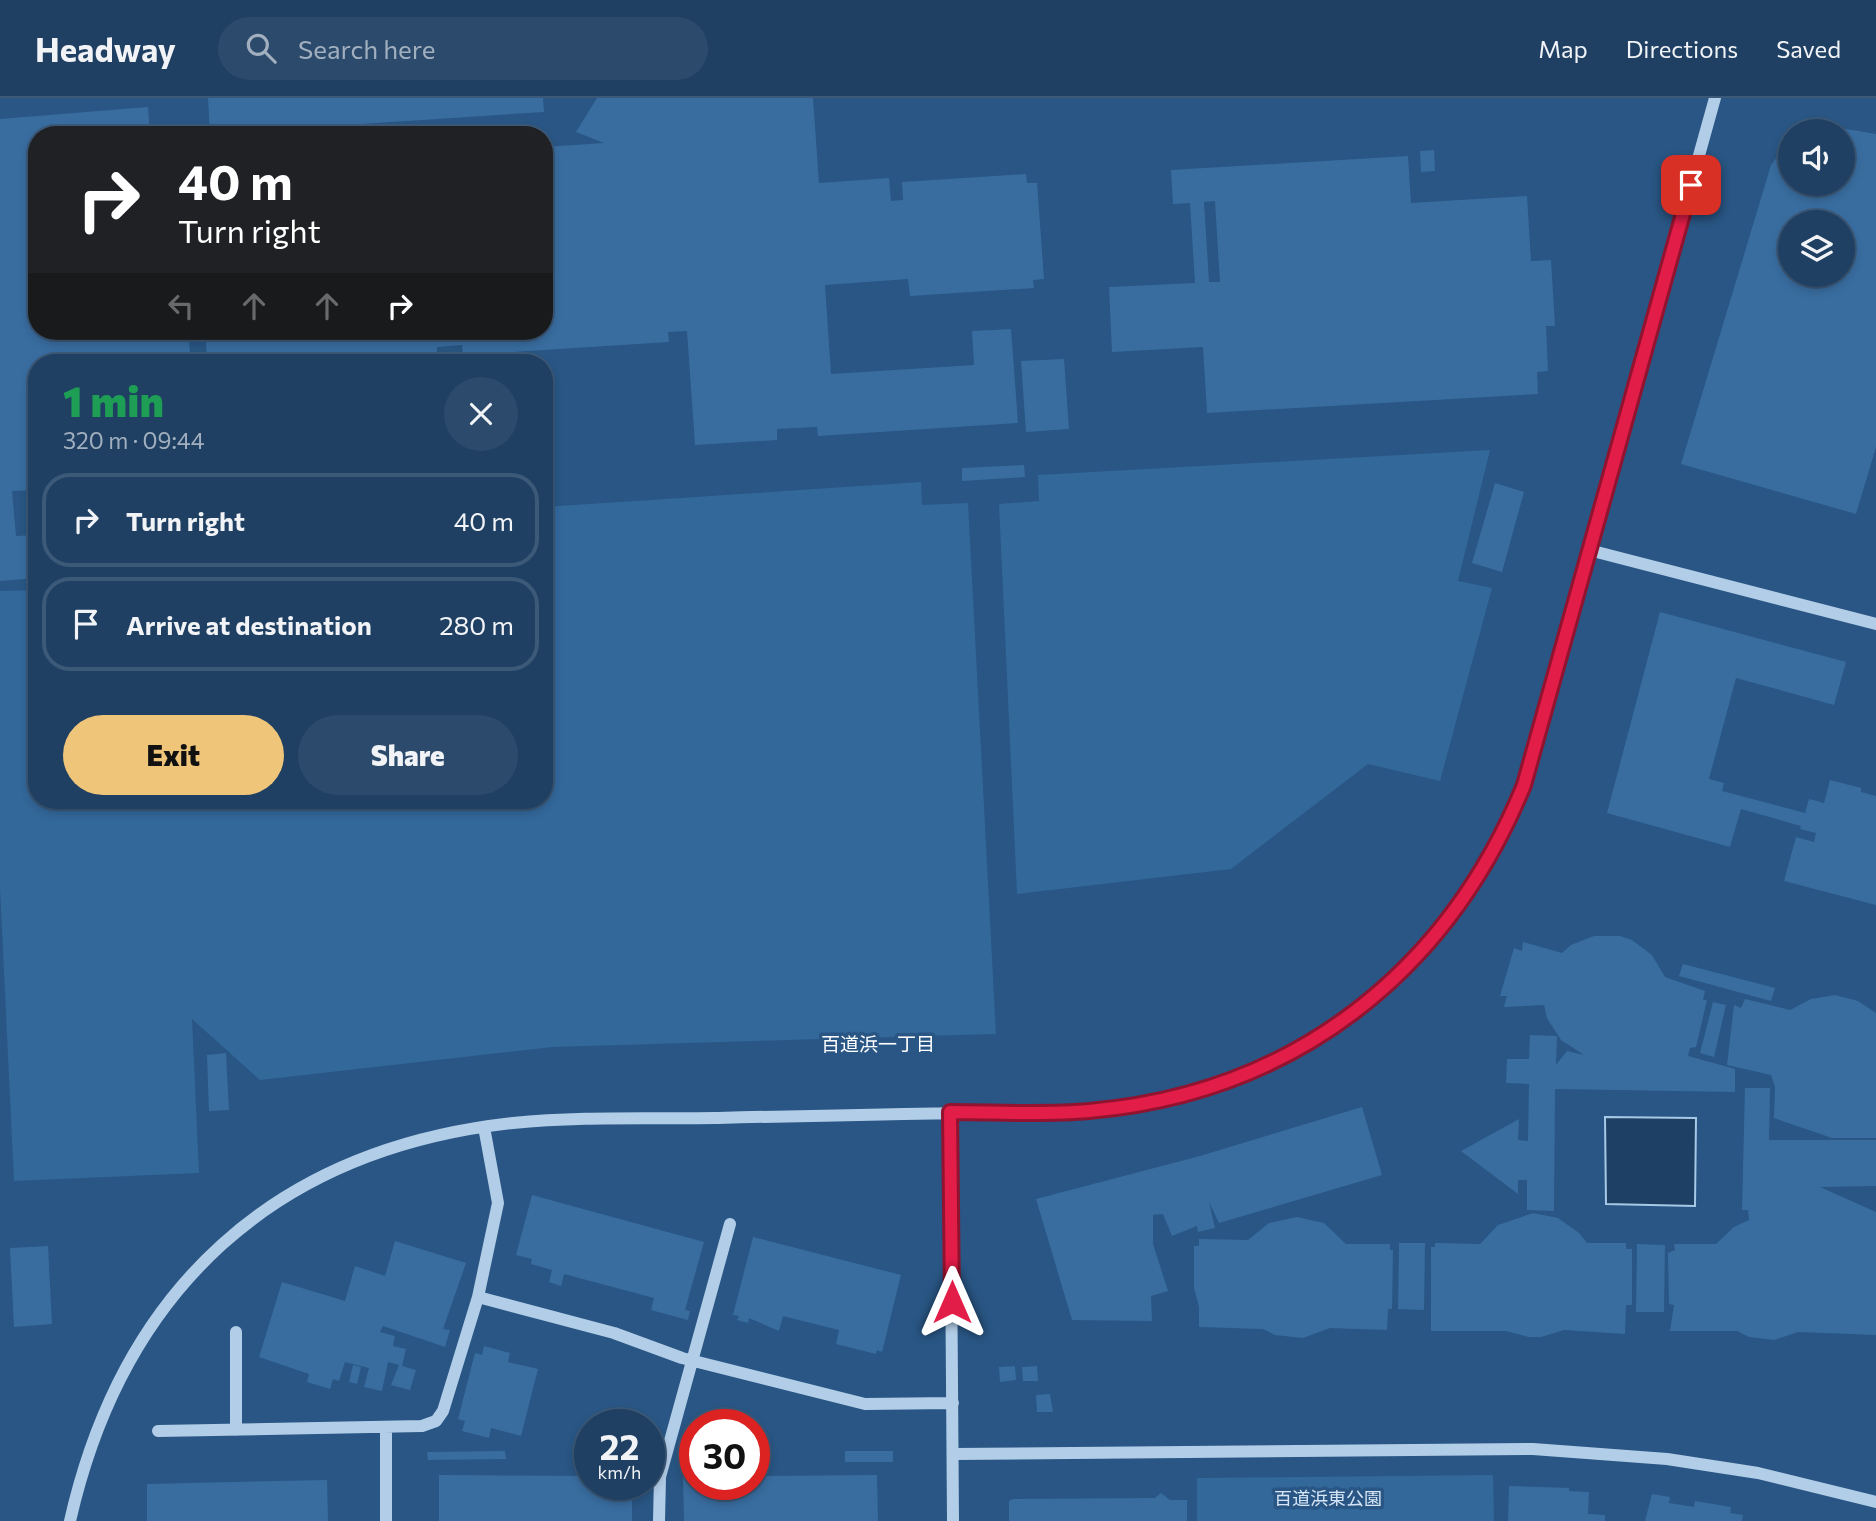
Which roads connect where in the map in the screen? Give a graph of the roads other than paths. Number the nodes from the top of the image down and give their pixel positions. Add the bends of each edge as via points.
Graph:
1 (1715, 98) edge
2 (1589, 550) junction
3 (1876, 624) edge
4 (950, 1112) junction
5 (484, 1127) junction
6 (730, 1224) dead end
7 (478, 1297) junction
8 (236, 1332) dead end
9 (694, 1361) junction
10 (953, 1402) junction
11 (386, 1427) junction
12 (236, 1430) junction
13 (158, 1431) dead end
14 (953, 1454) junction
15 (1876, 1502) edge
16 (70, 1521) edge
17 (386, 1521) edge
18 (659, 1521) edge
19 (953, 1521) edge

1 - 2 street
2 - 3 street
2 - 4 street via 1545,715 1511,815 1456,910 1390,984 1323,1035 1264,1067 1207,1089 1088,1111
4 - 5 street via 517,1122
4 - 10 street
5 - 7 street via 498,1203
5 - 16 street via 404,1143 326,1174 243,1227 208,1259 168,1301 118,1378 82,1469
6 - 9 street
7 - 9 street via 614,1333
7 - 11 street via 436,1421
8 - 12 street
9 - 10 street via 865,1404
9 - 18 street via 660,1477
10 - 14 street
11 - 12 street
11 - 17 street
12 - 13 street
14 - 15 street via 1534,1449 1758,1473
14 - 19 street

